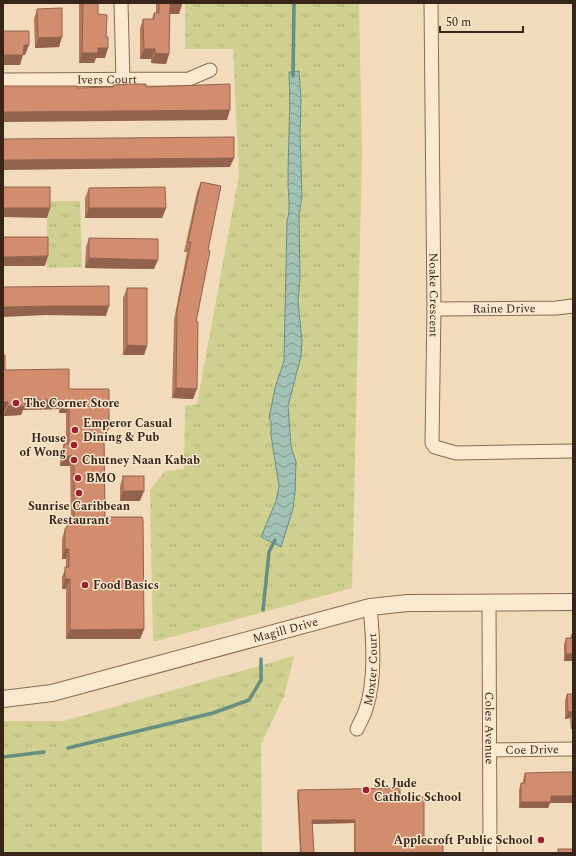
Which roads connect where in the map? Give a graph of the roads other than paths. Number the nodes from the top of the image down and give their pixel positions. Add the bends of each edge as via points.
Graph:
1 (121, 3) edge
2 (431, 3) edge
3 (210, 70) dead end
4 (3, 80) edge
5 (123, 80) junction
6 (573, 306) edge
7 (434, 309) junction
8 (573, 452) edge
9 (573, 602) edge
10 (489, 603) junction
11 (370, 608) junction
12 (3, 699) edge
13 (357, 729) dead end
14 (573, 749) edge
15 (490, 750) junction
16 (490, 853) edge

1 - 5 street
2 - 7 street, Noake Crescent
3 - 5 street, Ivers Court via 189,79
4 - 5 street, Ivers Court
6 - 7 street, Raine Drive
7 - 8 street, Noake Crescent via 432,442 435,447 456,453
9 - 10 street, Magill Drive
10 - 11 street, Magill Drive via 408,603
10 - 15 street, Coles Avenue
11 - 12 street, Magill Drive via 52,693
11 - 13 street, Moxter Court via 371,687 366,709
14 - 15 street, Coe Drive
15 - 16 street, Coles Avenue

